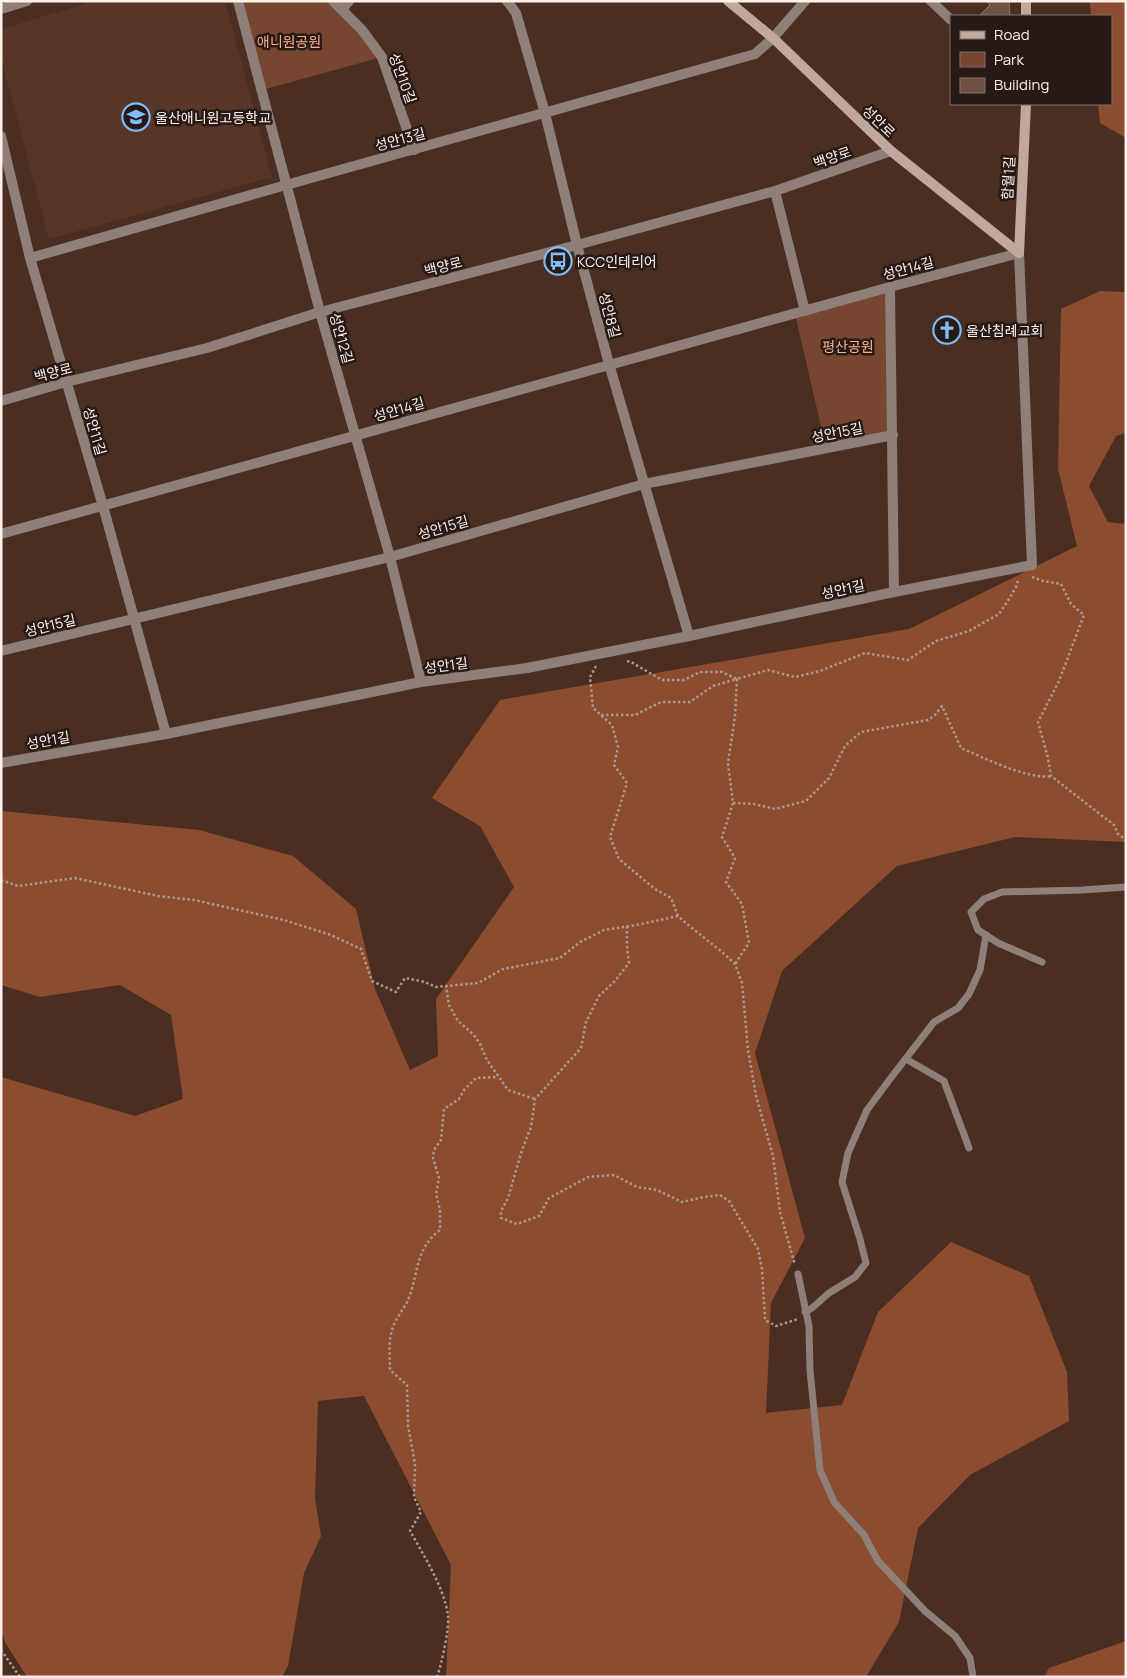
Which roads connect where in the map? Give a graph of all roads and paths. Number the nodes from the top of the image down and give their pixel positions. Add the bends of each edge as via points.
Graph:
1 (27, 1) edge
2 (238, 1) edge
3 (333, 1) edge
4 (349, 1) edge
5 (507, 1) edge
6 (728, 1) edge
7 (805, 1) edge
8 (930, 1) edge
9 (1026, 1) edge
10 (1, 9) edge
11 (342, 10) junction
12 (1026, 15) edge
13 (950, 19) edge
14 (773, 38) junction
15 (1026, 105) edge
16 (545, 113) junction
17 (1, 136) edge
18 (414, 150) junction
19 (891, 151) junction
20 (286, 185) junction
21 (775, 191) junction
22 (577, 246) junction
23 (1019, 253) junction
24 (30, 258) junction
25 (890, 287) junction
26 (805, 311) junction
27 (320, 312) junction
28 (609, 364) junction
29 (66, 382) junction
30 (1, 401) edge
31 (356, 435) junction
32 (893, 435) junction
33 (644, 484) junction
34 (103, 506) junction
35 (1, 534) edge
36 (390, 557) junction
37 (1019, 570) junction
38 (894, 592) junction
39 (134, 619) junction
40 (689, 636) junction
41 (1, 651) edge
42 (601, 653) junction
43 (623, 661) dead end
44 (737, 679) junction
45 (421, 682) junction
46 (601, 715) junction
47 (166, 734) junction
48 (1, 763) edge
49 (1051, 776) junction
50 (733, 803) junction
51 (1126, 840) edge
52 (1, 880) edge
53 (1126, 887) edge
54 (678, 916) junction
55 (627, 926) junction
56 (986, 935) junction
57 (1042, 962) dead end
58 (735, 964) junction
59 (446, 985) junction
60 (906, 1059) junction
61 (498, 1077) junction
62 (535, 1099) junction
63 (969, 1148) dead end
64 (798, 1274) joint
65 (806, 1314) junction
66 (1, 1650) edge
67 (20, 1677) edge
68 (437, 1677) edge
69 (973, 1677) edge

1 - 10 street
2 - 20 street, 성안12길
3 - 11 street, 성안10길
4 - 11 street
5 - 16 street, 성안8길 via 516,13
6 - 14 street, 성안로
7 - 14 street, 성안13길
8 - 13 street
9 - 12 street
11 - 18 street, 성안10길 via 382,57
14 - 16 street, 성안13길 via 755,54
14 - 19 street, 성안로
15 - 23 street, 함월1길
16 - 18 street, 성안13길
16 - 22 street, 성안8길
17 - 24 street, 성안11길
18 - 20 street, 성안13길
19 - 21 street, 백양로
19 - 23 street, 성안로
20 - 24 street, 성안13길
20 - 27 street, 성안12길
21 - 22 street, 백양로
21 - 26 street
22 - 27 street, 백양로
22 - 28 street, 성안8길
23 - 25 street, 성안14길
23 - 37 street via 1032,565
24 - 29 street, 성안11길
25 - 26 street, 성안14길
25 - 32 street
26 - 28 street, 성안14길
27 - 29 street, 백양로 via 207,348
27 - 31 street, 성안12길
28 - 31 street, 성안14길
28 - 33 street, 성안8길
29 - 30 street, 백양로
29 - 34 street, 성안11길
31 - 34 street, 성안14길
31 - 36 street, 성안12길
32 - 33 street, 성안15길
32 - 38 street
33 - 36 street, 성안15길
33 - 40 street, 성안8길
34 - 35 street, 성안14길
34 - 39 street, 성안11길
36 - 39 street, 성안15길
36 - 45 street, 성안12길
37 - 38 street, 성안1길
37 - 44 path via 1017,585 999,614 969,630 936,641 908,660 865,653 796,678 768,670
37 - 49 path via 1043,581 1061,584 1071,604 1084,615 1059,681 1038,722
38 - 40 street, 성안1길
39 - 41 street, 성안15길
39 - 47 street, 성안11길
40 - 42 street, 성안1길
42 - 45 street, 성안1길 via 527,668
42 - 46 path via 590,677 593,708
43 - 44 path via 632,662 662,680 684,680 700,672 722,672
44 - 46 path via 713,686 690,702 661,702 635,715
44 - 50 path via 728,762
45 - 47 street, 성안1길
46 - 54 path via 612,725 618,747 614,765 627,784 610,837 619,859 670,898
47 - 48 street, 성안1길
49 - 50 path via 1022,772 961,748 942,706 928,720 861,732 845,746 829,778 806,801 775,809
49 - 51 path via 1114,824 1118,834
50 - 58 path via 722,838 734,858 726,882 742,904 749,943
52 - 59 path via 18,886 75,878 284,920 361,948 372,981 396,992 405,978 436,986
53 - 56 lane via 1002,892 984,899 971,912 978,930
54 - 55 path
54 - 58 path
55 - 59 path via 604,930 580,942 560,958 503,969 478,983
55 - 62 path via 629,963 599,996 586,1022 581,1048
56 - 57 lane
56 - 60 lane via 980,970 968,994 958,1008 934,1022
58 - 64 path via 742,983 756,1096 773,1156 780,1212
59 - 61 path via 449,1005 458,1020 474,1035
60 - 63 lane via 944,1081
60 - 65 lane via 867,1110 848,1152 842,1182 866,1263 855,1277 829,1293
61 - 62 path via 508,1090
61 - 68 path via 476,1078 459,1099 444,1109 441,1140 433,1158 439,1178 436,1194 440,1230 429,1239 416,1266 408,1299 392,1327 390,1370 407,1384 408,1425 415,1464 414,1497 421,1512 410,1531 432,1569 448,1616
62 - 65 path via 531,1127 501,1218 517,1224 539,1216 549,1198 588,1177 614,1176 682,1202 720,1195 729,1201 758,1249 765,1320 776,1326
64 - 65 lane
65 - 69 lane via 820,1470 834,1502 864,1535 878,1561 925,1611 955,1636 970,1658
66 - 67 path

